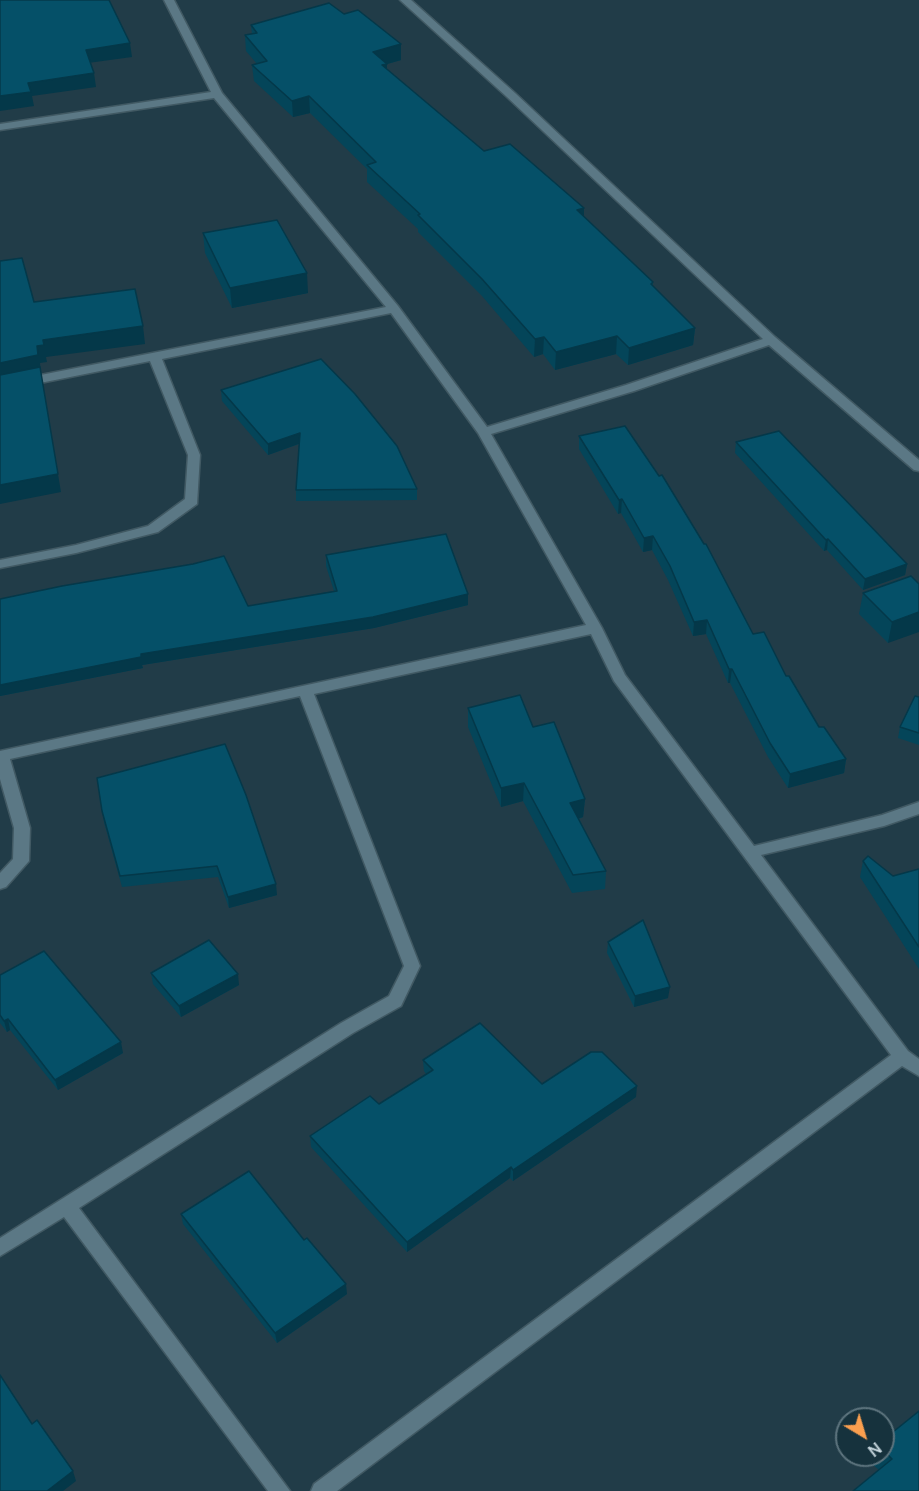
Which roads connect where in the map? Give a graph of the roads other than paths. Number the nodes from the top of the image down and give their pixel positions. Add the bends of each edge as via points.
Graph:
1 (169, 0) edge
2 (405, 0) edge
3 (217, 94) junction
4 (0, 127) edge
5 (394, 309) junction
6 (771, 340) junction
7 (155, 357) junction
8 (0, 387) edge
9 (484, 432) junction
10 (919, 467) edge
11 (0, 564) edge
12 (595, 628) junction
13 (305, 690) junction
14 (0, 756) edge
15 (919, 808) edge
16 (751, 852) junction
17 (0, 883) edge
18 (902, 1056) junction
19 (919, 1069) edge
20 (67, 1206) junction
21 (0, 1248) edge
22 (280, 1491) edge
23 (321, 1491) edge

1 - 3 street
2 - 6 street via 512,95
3 - 4 street
3 - 5 street
5 - 7 street
5 - 9 street
6 - 9 street
6 - 10 street
7 - 8 street
7 - 11 street via 194,455 192,501 153,529
9 - 12 street
12 - 13 street
12 - 16 street via 619,677
13 - 14 street
13 - 20 street via 412,966 395,1001
14 - 17 street via 22,828 21,861
15 - 16 street
16 - 18 street
18 - 19 street
18 - 23 street
20 - 21 street
20 - 22 street

